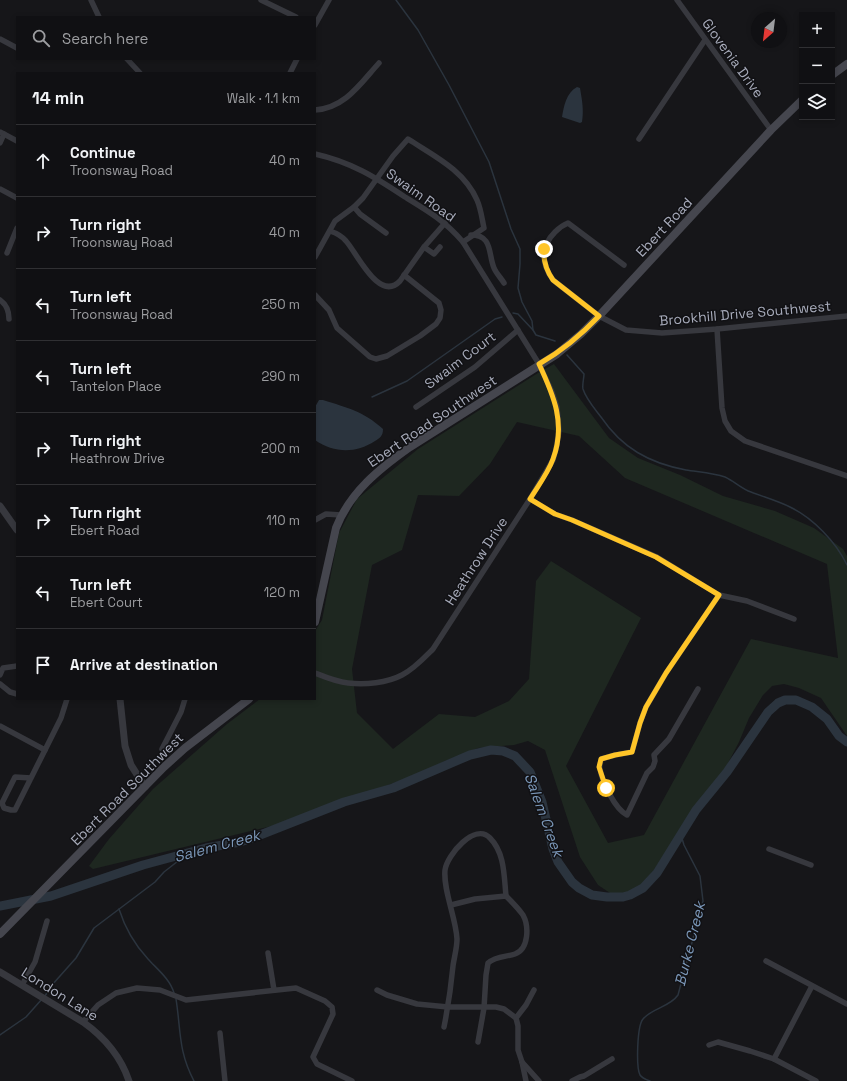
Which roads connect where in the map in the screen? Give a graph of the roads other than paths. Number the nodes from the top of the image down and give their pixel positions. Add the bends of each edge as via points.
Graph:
1 (91, 0) edge
2 (261, 0) edge
3 (329, 0) edge
4 (677, 0) edge
5 (99, 16) edge
6 (294, 16) edge
7 (316, 23) edge
8 (0, 39) edge
9 (705, 40) junction
10 (16, 47) edge
11 (128, 60) edge
12 (296, 60) edge
13 (379, 63) dead end
14 (847, 64) edge
15 (139, 72) edge
16 (290, 72) edge
17 (835, 73) edge
18 (799, 103) edge
19 (316, 110) edge
20 (771, 130) junction
21 (2, 133) edge
22 (639, 138) dead end
23 (16, 140) edge
24 (0, 143) edge
25 (316, 154) edge
26 (378, 178) junction
27 (0, 190) edge
28 (16, 198) edge
29 (354, 207) junction
30 (445, 223) junction
31 (16, 230) edge
32 (330, 231) junction
33 (386, 233) dead end
34 (471, 235) junction
35 (462, 242) junction
36 (424, 246) junction
37 (440, 247) dead end
38 (7, 253) dead end
39 (316, 255) edge
40 (624, 265) dead end
41 (404, 276) junction
42 (504, 283) dead end
43 (316, 296) edge
44 (0, 300) edge
45 (599, 316) junction
46 (847, 316) edge
47 (9, 319) dead end
48 (717, 329) junction
49 (518, 330) junction
50 (539, 364) junction
51 (416, 407) dead end
52 (847, 476) edge
53 (530, 499) junction
54 (0, 506) edge
55 (341, 515) junction
56 (316, 519) edge
57 (16, 529) edge
58 (719, 595) junction
59 (316, 617) edge
60 (794, 619) dead end
61 (16, 666) edge
62 (316, 673) edge
63 (0, 674) edge
64 (0, 684) edge
65 (698, 689) dead end
66 (16, 694) edge
67 (67, 700) edge
68 (120, 700) edge
69 (185, 700) edge
70 (240, 702) edge
71 (0, 726) edge
72 (162, 749) dead end
73 (45, 750) junction
74 (31, 778) junction
75 (145, 787) junction
76 (769, 849) dead end
77 (811, 865) dead end
78 (506, 896) junction
79 (451, 904) junction
80 (47, 921) dead end
81 (1, 933) edge
82 (268, 952) dead end
83 (766, 962) dead end
84 (0, 972) edge
85 (22, 986) junction
86 (812, 986) junction
87 (274, 990) junction
88 (377, 990) dead end
89 (534, 990) dead end
90 (847, 1004) edge
91 (448, 1007) junction
92 (484, 1008) junction
93 (516, 1018) junction
94 (83, 1022) junction
95 (444, 1027) dead end
96 (220, 1033) dead end
97 (478, 1042) dead end
98 (709, 1045) dead end
99 (612, 1059) dead end
100 (774, 1059) junction
101 (522, 1062) junction
102 (584, 1076) junction
103 (129, 1081) edge
104 (225, 1081) edge
105 (352, 1081) edge
106 (526, 1081) edge
107 (539, 1081) edge
108 (572, 1081) edge
109 (589, 1081) edge
110 (816, 1081) edge

1 - 5 street
2 - 6 street
3 - 7 street
4 - 9 street, Glovenia Drive
8 - 10 street
9 - 20 street, Glovenia Drive
9 - 22 street
11 - 15 street
12 - 16 street
13 - 19 street via 343,101
14 - 17 main road
18 - 20 main road, Ebert Road
20 - 45 main road, Ebert Road
21 - 23 street
21 - 24 street
25 - 26 street, Swaim Road via 350,164
26 - 29 street
26 - 30 street, Swaim Road
26 - 34 street via 408,140 453,168 471,187 478,202 484,228
27 - 28 street
29 - 32 street via 335,221
29 - 33 street
30 - 35 street, Swaim Road
30 - 36 street
31 - 38 street
32 - 39 street
32 - 41 street via 345,240 370,275 382,285 395,286
34 - 35 street
34 - 42 street via 485,240 490,248 494,267
35 - 49 street, Swaim Road
36 - 37 street via 434,254
36 - 41 street
40 - 45 street, Brookhill Drive Southwest via 568,223 549,238 543,259 548,273 553,280
41 - 43 street via 439,303 441,314 436,324 380,358 370,357 342,333 329,310
44 - 47 street via 7,307
45 - 48 street, Brookhill Drive Southwest via 626,330 662,333
45 - 50 main road, Ebert Road via 557,354
46 - 48 street, Brookhill Drive Southwest
48 - 52 street via 722,408 725,422 731,431 745,441
49 - 50 street, Swaim Road
49 - 51 street, Swaim Court via 475,367
50 - 53 street, Heathrow Drive via 552,392 558,431 553,460
50 - 55 main road, Ebert Road Southwest via 388,463 364,484
53 - 58 street via 555,514 656,557
53 - 62 street, Heathrow Drive via 433,649 418,663 403,675 385,681 347,683
54 - 57 street
55 - 56 street via 326,514
55 - 59 main road, Ebert Road Southwest via 329,554
58 - 60 street via 747,601
58 - 65 street via 646,707 632,752 601,759 599,767 606,788 622,813 627,815 647,773 653,766 654,755 669,739
61 - 63 street via 3,668
64 - 66 street
67 - 73 street
68 - 75 street via 125,746 131,765
69 - 72 street
70 - 75 main road, Ebert Road Southwest via 185,748
71 - 73 street
73 - 74 street
74 - 74 street via 15,810 4,808 2,803 15,777
75 - 81 main road, Ebert Road Southwest
76 - 77 street
78 - 79 street
78 - 79 street via 500,854 491,838 482,834 465,840 447,862 445,876
78 - 92 street via 522,915 526,923 527,937 518,952 501,956 488,963
79 - 91 street via 457,939
80 - 85 street via 35,962
82 - 87 street
83 - 86 street
84 - 85 street, London Lane
85 - 94 street, London Lane
86 - 90 street
86 - 100 street
87 - 94 street via 186,1000 160,990 137,988 116,993 98,1004
87 - 105 street via 296,988 325,1001 332,1007 333,1014 313,1057 317,1064
88 - 91 street via 417,1004
89 - 93 street
91 - 92 street
91 - 95 street
92 - 93 street via 496,1007
92 - 97 street
93 - 101 street via 518,1050
94 - 103 street, London Lane via 111,1048
96 - 104 street
98 - 100 street via 718,1042
99 - 102 street
100 - 110 street
101 - 106 street
101 - 107 street
102 - 108 street
102 - 109 street

